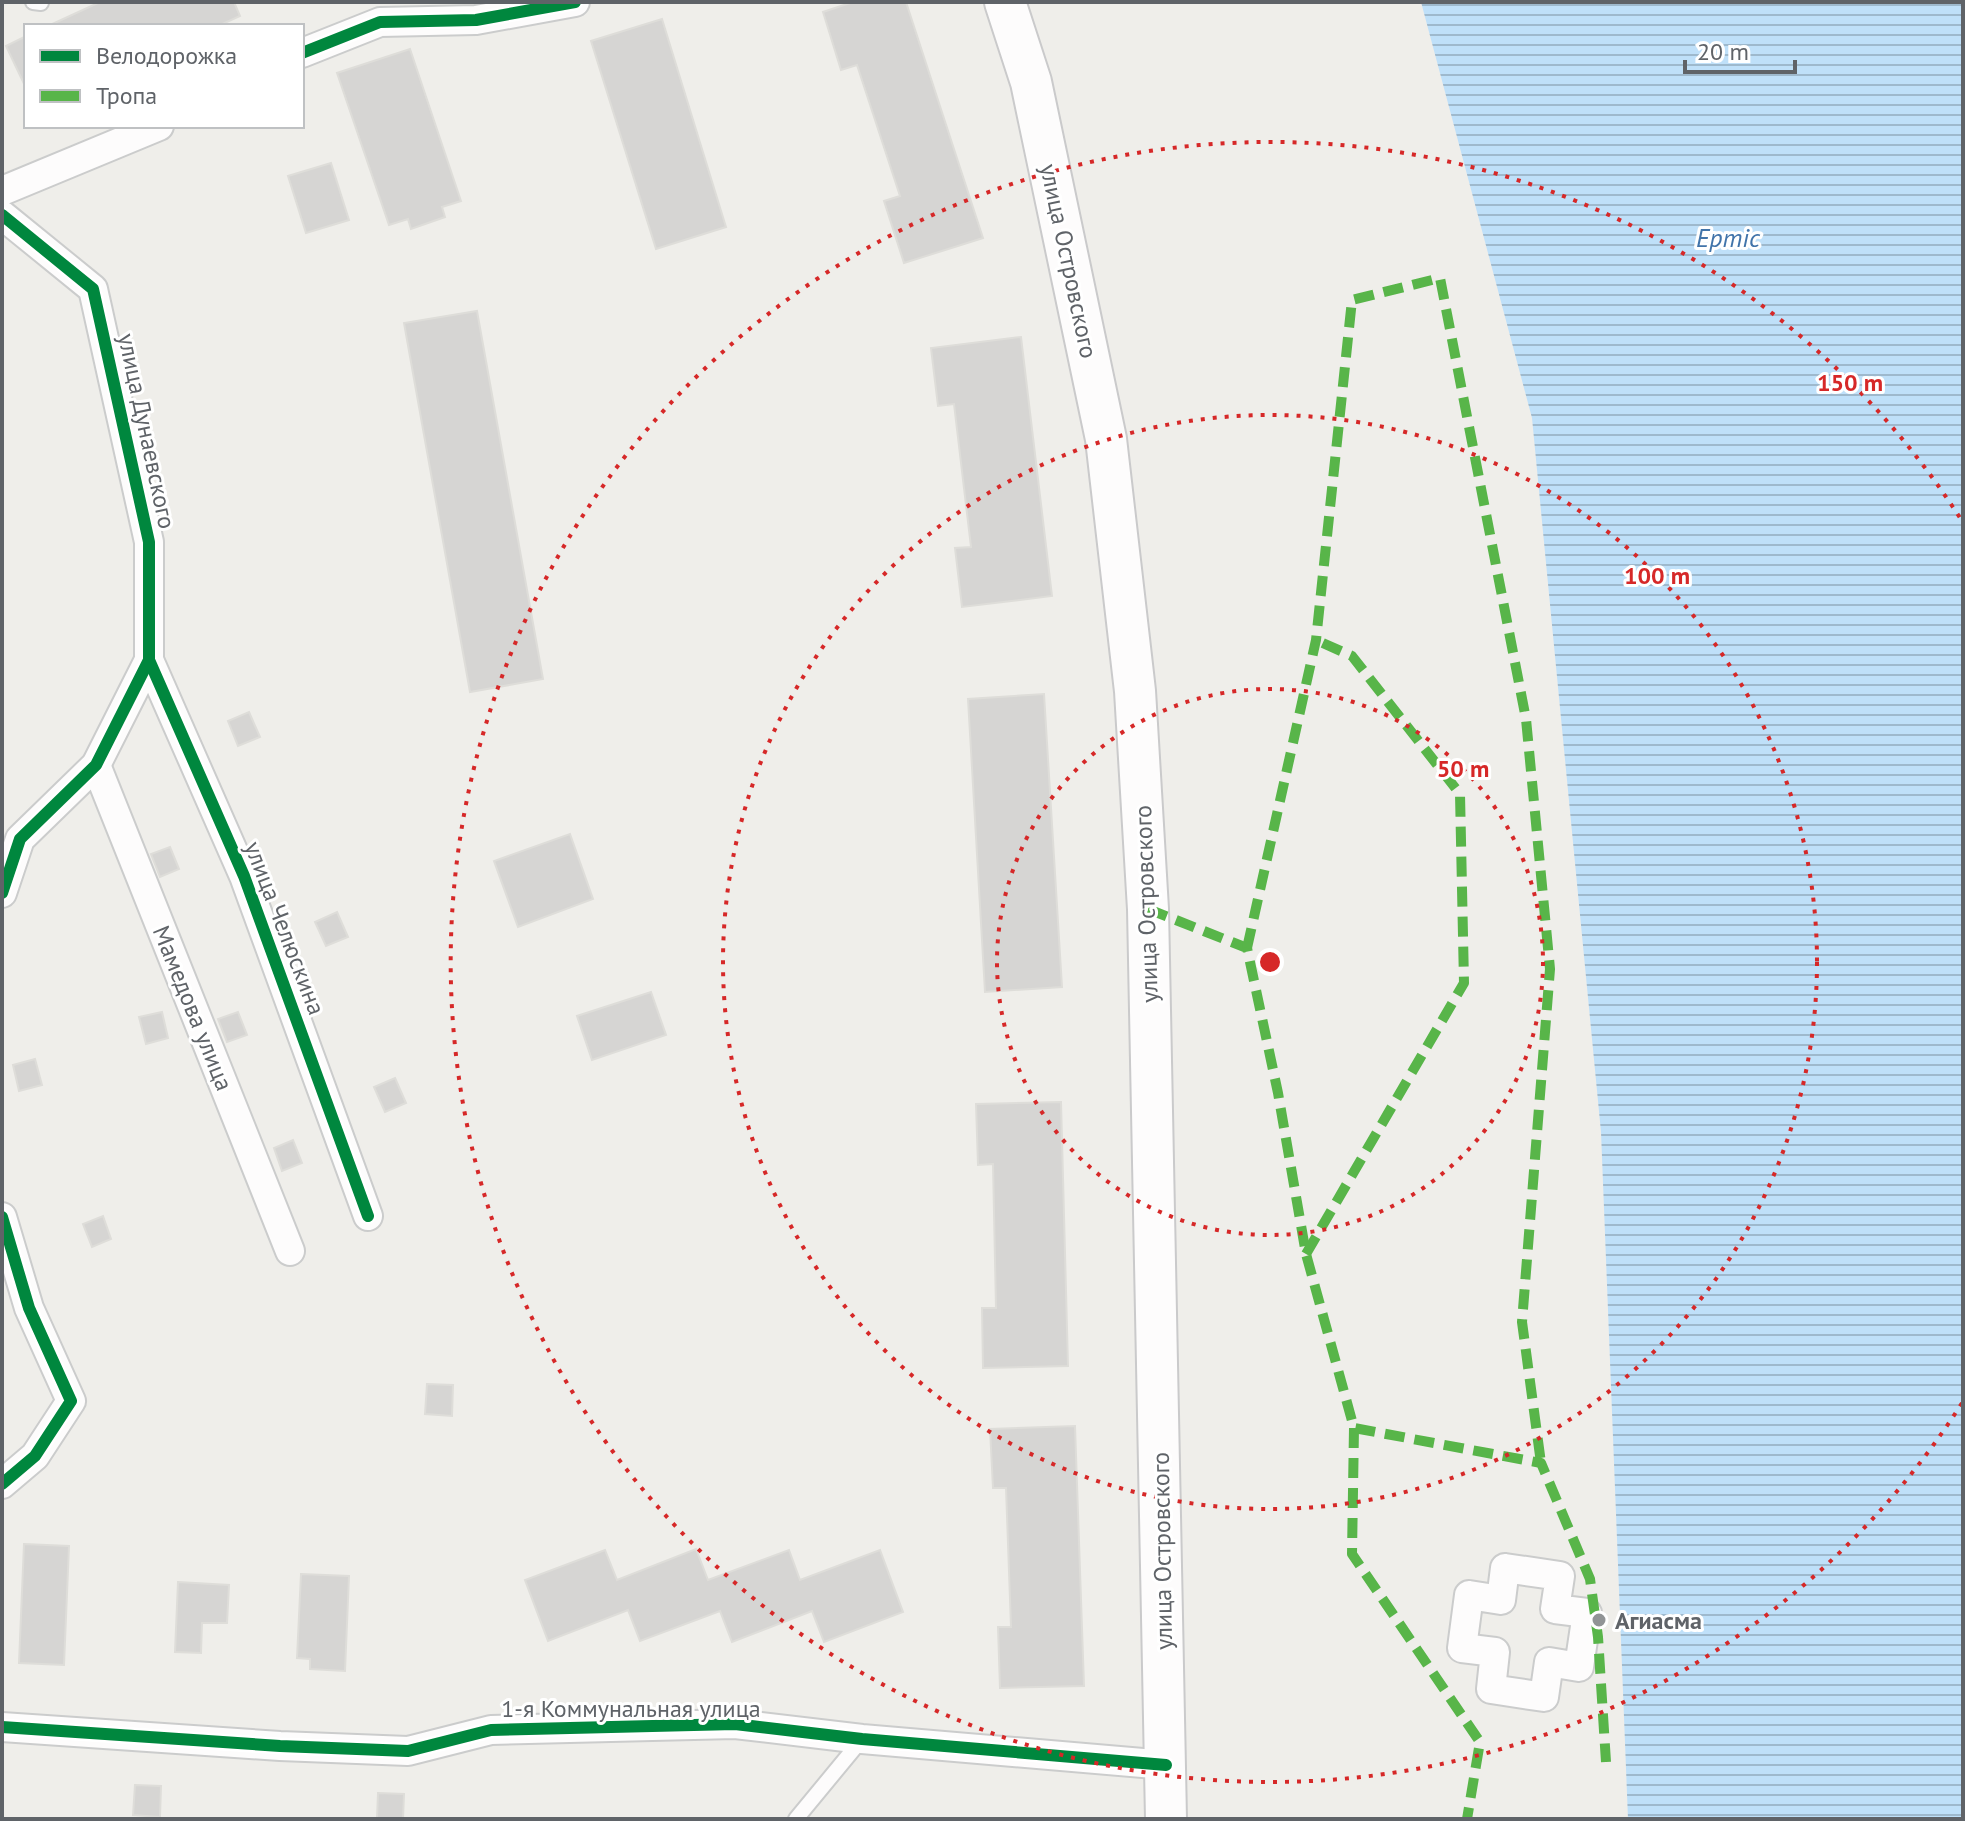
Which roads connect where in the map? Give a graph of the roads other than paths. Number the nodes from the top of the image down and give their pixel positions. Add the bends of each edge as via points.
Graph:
1 (575, 2) edge
2 (1005, 2) edge
3 (377, 12) edge
4 (304, 52) edge
5 (154, 128) edge
6 (2, 191) edge
7 (2, 215) edge
8 (149, 660) junction
9 (96, 765) junction
10 (11, 841) edge
11 (2, 893) edge
12 (368, 1216) dead end
13 (2, 1217) edge
14 (290, 1251) dead end
15 (2, 1484) edge
16 (1501, 1600) joint
17 (2, 1727) edge
18 (862, 1739) junction
19 (1166, 1765) junction
20 (796, 1819) edge
21 (1166, 1819) edge

1 - 3 street via 476,20
2 - 19 main road, улица Островского via 1031,82 1106,439 1135,691 1148,909
3 - 4 street
5 - 6 street
7 - 8 street, улица Дунаевского via 93,289 149,542
8 - 9 street, улица Дунаевского
8 - 12 street, улица Челюскина via 244,876
9 - 10 street, улица Дунаевского
9 - 14 street, Мамедова улица
10 - 11 street, улица Дунаевского
13 - 15 street via 29,1308 71,1401 35,1456
16 - 16 street via 1505,1568 1560,1576 1555,1609 1587,1613 1579,1667 1549,1662 1544,1697 1491,1689 1495,1652 1462,1648 1469,1595
17 - 18 street, 1-я Коммунальная улица via 408,1751 491,1730 735,1724
18 - 19 street, 1-я Коммунальная улица
18 - 20 lane
19 - 21 main road, улица Островского

